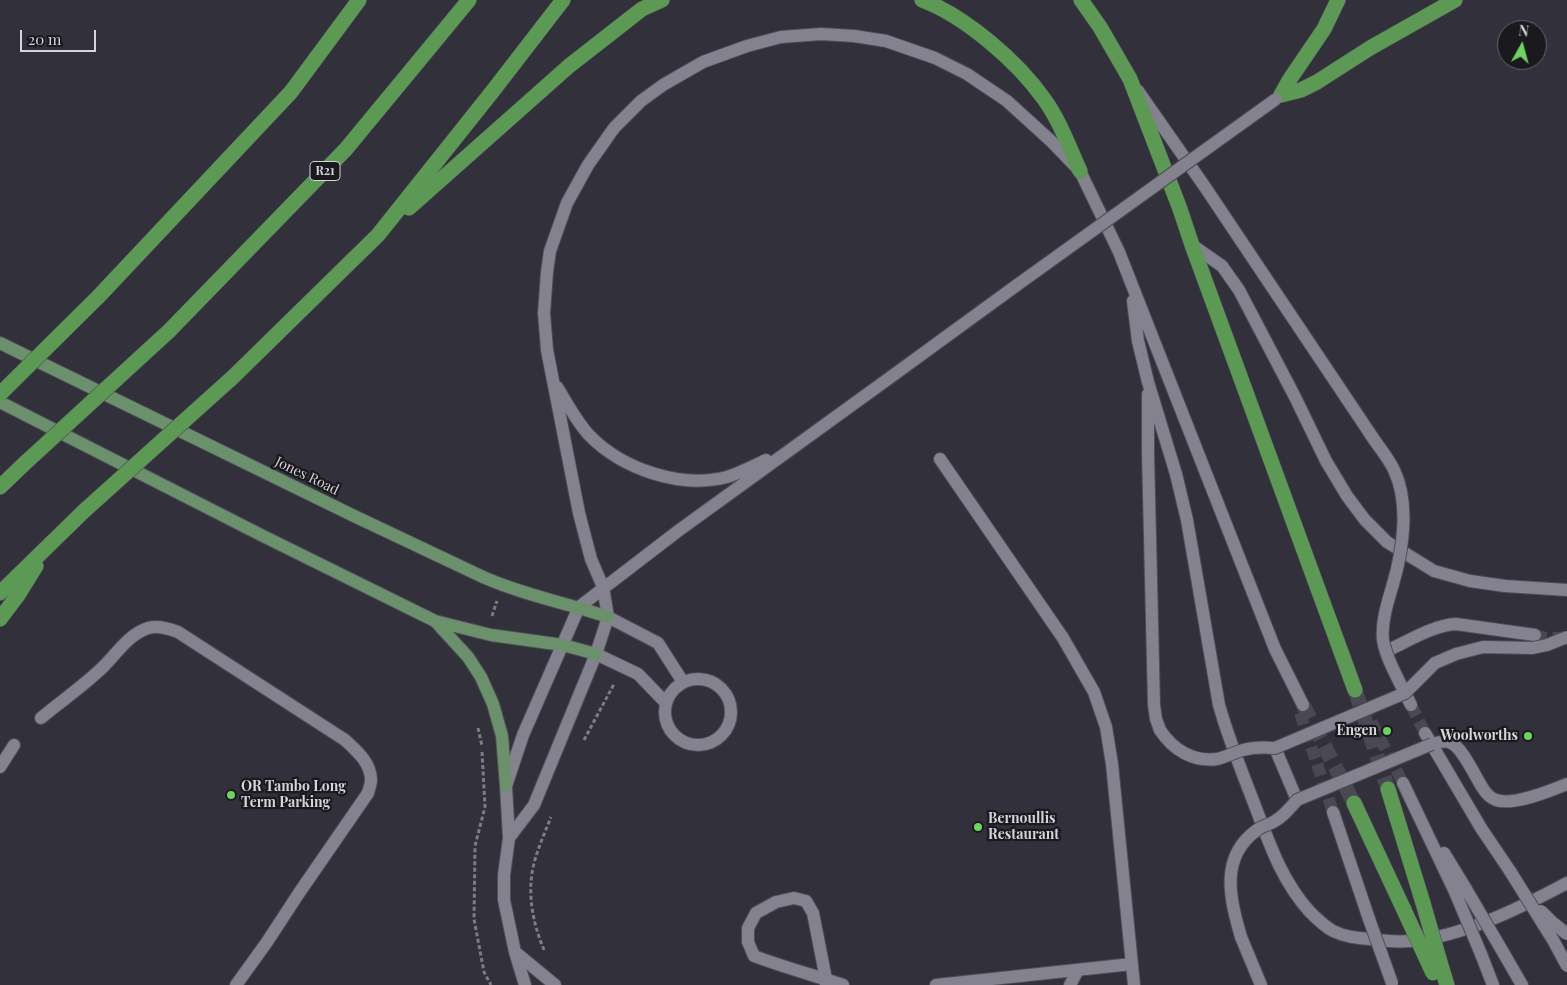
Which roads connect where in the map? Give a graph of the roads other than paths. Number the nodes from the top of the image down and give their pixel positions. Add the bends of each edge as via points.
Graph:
1 (359, 0) edge
2 (469, 0) edge
3 (562, 0) edge
4 (662, 0) edge
5 (922, 0) edge
6 (1081, 0) edge
7 (1338, 0) edge
8 (1454, 0) edge
9 (1130, 78) junction
10 (1278, 96) junction
11 (1080, 171) junction
12 (378, 234) junction
13 (1192, 245) junction
14 (1131, 283) junction
15 (0, 343) edge
16 (552, 378) junction
17 (1148, 382) junction
18 (0, 394) edge
19 (0, 402) edge
20 (788, 450) junction
21 (940, 459) dead end
22 (0, 487) edge
23 (47, 548) junction
24 (603, 587) junction
25 (1567, 590) edge
26 (0, 593) edge
27 (579, 607) junction
28 (608, 617) junction
29 (0, 619) edge
30 (435, 621) junction
31 (1535, 634) tunnel mouth
32 (1567, 637) edge
33 (562, 644) junction
34 (1386, 652) junction
35 (596, 654) junction
36 (683, 682) junction
37 (1355, 690) dead end
38 (1408, 699) junction
39 (666, 703) junction
40 (1301, 709) tunnel mouth
41 (41, 718) dead end
42 (1429, 738) junction
43 (14, 745) dead end
44 (1275, 748) junction
45 (0, 767) edge
46 (1404, 784) tunnel mouth
47 (1567, 784) edge
48 (506, 786) junction
49 (1388, 789) tunnel mouth
50 (1297, 800) junction
51 (1354, 803) tunnel mouth
52 (1333, 812) tunnel mouth
53 (509, 838) junction
54 (1510, 871) junction
55 (1563, 888) edge
56 (1460, 890) junction
57 (1567, 934) edge
58 (1241, 937) junction
59 (515, 952) junction
60 (1132, 964) junction
61 (1567, 966) edge
62 (1078, 970) junction
63 (1438, 975) edge
64 (826, 982) edge
65 (1392, 984) edge
66 (236, 985) edge
67 (525, 985) edge
68 (554, 985) edge
69 (843, 985) edge
70 (936, 985) edge
71 (1070, 985) edge
72 (1134, 985) edge
73 (1252, 985) edge
74 (1261, 985) edge
75 (1447, 985) edge
76 (1493, 985) edge
77 (1522, 985) edge

1 - 18 highway, bridge via 291,92 99,296
2 - 22 highway, R21, bridge via 346,149 169,331
3 - 12 highway
4 - 12 highway via 642,9 569,66
5 - 11 highway via 938,6 984,37 1026,76 1060,126
6 - 9 highway
7 - 10 highway via 1324,29
8 - 10 highway via 1317,82
9 - 13 highway
9 - 34 street, bridge via 1394,470 1403,516 1402,543 1383,626
10 - 20 street, bridge
11 - 14 street
11 - 16 street via 1027,118 990,89 935,58 886,41 821,34 781,37 703,62 663,85 614,128 567,203 550,251 547,272 544,313
12 - 23 highway, bridge via 233,378
13 - 25 street via 1222,266 1239,290 1326,461 1365,520 1387,542 1434,571 1470,581
13 - 37 highway
14 - 17 street via 1138,340
14 - 40 street
15 - 27 main road, Jones Road via 504,586
16 - 20 street via 589,435 623,460 659,475 717,479
16 - 24 street via 591,559
17 - 44 street, bridge via 1156,719 1160,730 1174,747 1197,759 1218,759 1262,746
17 - 55 street via 1187,520 1219,705 1227,734 1278,865 1299,900 1320,922 1346,936 1411,941 1467,928
19 - 30 main road
20 - 24 street
21 - 60 street via 1063,638 1094,692 1106,727 1112,764
23 - 26 highway
23 - 29 highway
24 - 27 street
24 - 28 street
27 - 28 main road, Jones Road
27 - 33 street
28 - 35 street
28 - 36 street via 658,643
30 - 33 main road via 491,635
30 - 48 main road via 481,676 502,736
31 - 34 street via 1443,625
32 - 38 street, bridge via 1534,648 1483,647 1456,654 1435,663
33 - 35 main road
33 - 48 street via 523,735
34 - 38 street, bridge
35 - 39 street via 638,674
35 - 53 street via 534,805
36 - 39 street via 672,691
36 - 39 street via 696,679 710,681 721,689 731,714 727,727 718,738 706,744 692,744 679,739 665,716
38 - 44 street, bridge
41 - 66 street via 103,666 136,633 160,626 178,632 359,752 371,780 368,792
42 - 47 street via 1451,743 1459,749 1486,793 1495,800 1517,802
42 - 50 street, bridge
42 - 54 street
43 - 45 street
44 - 50 street
46 - 56 street
48 - 53 street
49 - 63 highway, bridge via 1423,902
50 - 58 street, bridge via 1286,814 1258,829 1236,852 1230,890
51 - 63 highway, bridge
52 - 65 street, bridge
53 - 59 street via 504,900
54 - 57 street, bridge via 1537,906
54 - 61 street, bridge
56 - 76 street, bridge
56 - 77 street, bridge
58 - 73 street
58 - 74 street
59 - 67 street
59 - 68 street
60 - 62 street
60 - 72 street
62 - 70 street
62 - 71 street
63 - 75 highway
64 - 64 street via 754,956 748,942 748,928 756,913 776,902 794,898 806,901 813,913
64 - 69 street

